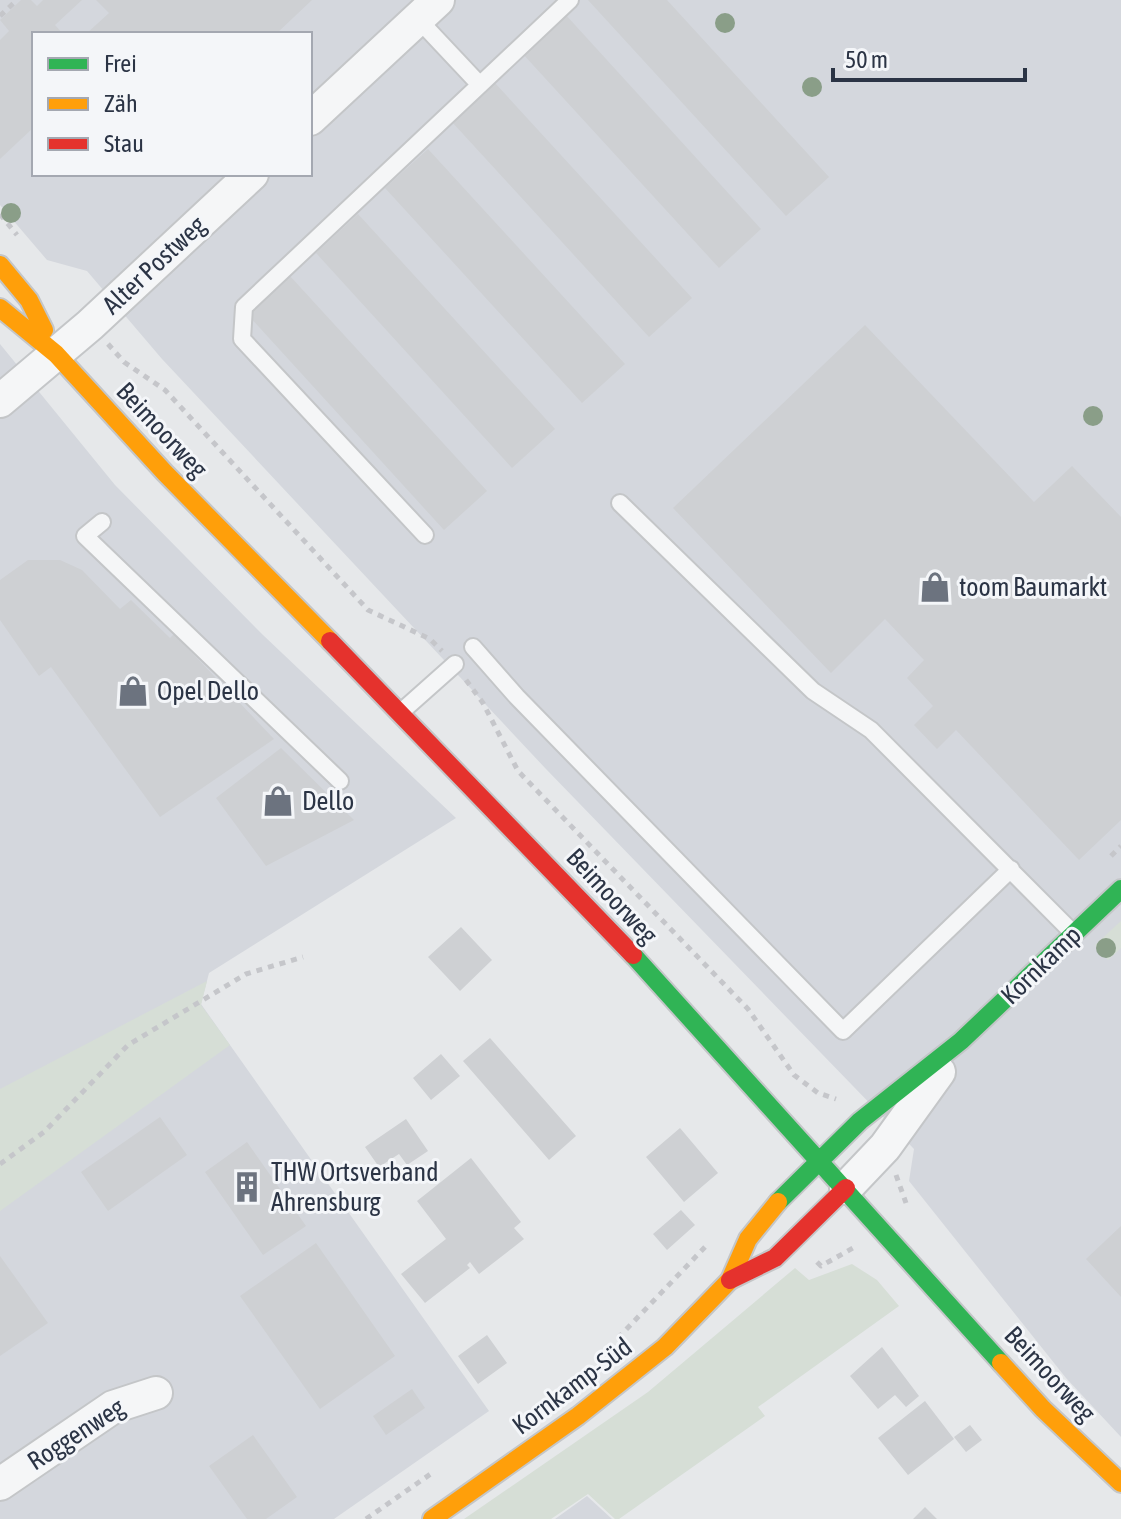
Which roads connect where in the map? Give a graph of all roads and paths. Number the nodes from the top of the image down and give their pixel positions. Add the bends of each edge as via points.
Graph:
1 (17, 0) edge
2 (570, 0) edge
3 (428, 9) edge
4 (0, 16) edge
5 (480, 85) junction
6 (312, 117) edge
7 (250, 176) edge
8 (0, 265) edge
9 (0, 308) edge
10 (56, 354) junction
11 (124, 362) dead end
12 (0, 401) edge
13 (620, 503) dead end
14 (102, 522) dead end
15 (425, 535) dead end
16 (473, 647) dead end
17 (455, 664) junction
18 (400, 713) junction
19 (340, 781) dead end
20 (1011, 869) junction
21 (1121, 889) edge
22 (1074, 934) junction
23 (303, 957) dead end
24 (961, 1041) junction
25 (842, 1101) dead end
26 (820, 1160) junction
27 (0, 1164) edge
28 (846, 1188) junction
29 (707, 1244) dead end
30 (730, 1280) junction
31 (607, 1348) dead end
32 (156, 1393) dead end
33 (441, 1467) dead end
34 (1121, 1483) edge
35 (0, 1484) edge
36 (366, 1519) edge
37 (432, 1519) edge

1 - 4 path
2 - 5 lane
3 - 5 lane
3 - 6 street
5 - 15 lane via 244,307 242,339
7 - 10 street, Alter Postweg
8 - 10 main road, Beimoorweg via 29,300
9 - 10 main road, Beimoorweg
10 - 12 street, Alter Postweg
10 - 18 main road, Beimoorweg
11 - 17 path via 165,390 368,610 430,639
13 - 20 lane via 813,691 871,730
14 - 19 lane via 85,536
16 - 20 lane via 843,1031
17 - 18 lane
17 - 25 path via 483,703 518,771 748,1009 794,1075 818,1093
18 - 26 main road, Beimoorweg
20 - 22 lane
21 - 22 main road, Kornkamp
22 - 24 main road, Kornkamp
23 - 27 path via 246,974 128,1045 44,1132
24 - 26 main road, Kornkamp via 860,1121
24 - 28 street, Kornkamp via 885,1147
26 - 28 main road, Beimoorweg
26 - 30 main road, Kornkamp-Süd via 748,1239
28 - 30 main road, Kornkamp-Süd via 775,1258
28 - 34 main road, Beimoorweg via 1043,1409
29 - 31 path
30 - 37 main road, Kornkamp-Süd via 636,1372
32 - 35 street, Roggenweg via 113,1407
33 - 36 path

